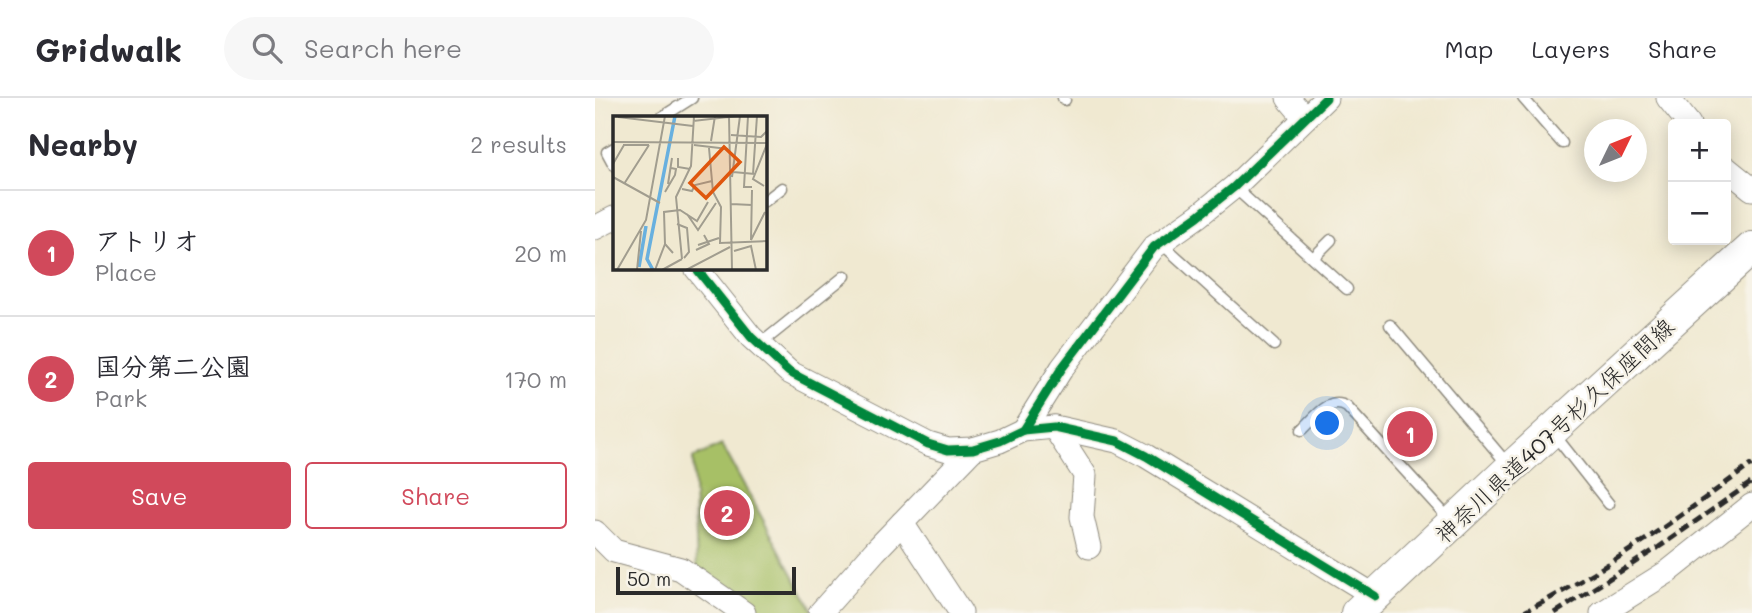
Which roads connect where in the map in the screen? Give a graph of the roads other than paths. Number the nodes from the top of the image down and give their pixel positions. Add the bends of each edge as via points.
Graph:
1 (692, 98) edge
2 (1288, 98) edge
3 (1326, 98) edge
4 (1523, 98) edge
5 (1668, 98) edge
6 (664, 116) edge
7 (1305, 118) junction
8 (1685, 119) edge
9 (1562, 143) dead end
10 (613, 149) edge
11 (613, 163) edge
12 (1731, 172) edge
13 (1234, 187) junction
14 (782, 188) dead end
15 (1752, 189) edge
16 (767, 199) edge
17 (613, 219) edge
18 (595, 228) edge
19 (1331, 240) dead end
20 (1160, 242) junction
21 (1752, 248) edge
22 (1313, 258) junction
23 (698, 270) edge
24 (845, 276) dead end
25 (1347, 289) dead end
26 (1390, 325) dead end
27 (759, 345) junction
28 (1274, 345) dead end
29 (1054, 427) junction
30 (1023, 430) junction
31 (1302, 430) dead end
32 (1552, 430) junction
33 (973, 449) junction
34 (1510, 468) junction
35 (1609, 504) dead end
36 (1752, 505) edge
37 (902, 523) junction
38 (1453, 523) junction
39 (595, 532) edge
40 (1089, 547) dead end
41 (1366, 604) edge
42 (744, 613) edge
43 (820, 613) edge
44 (961, 613) edge
45 (1602, 613) edge

1 - 6 lane
2 - 7 street
3 - 7 street
4 - 9 lane
5 - 8 street
7 - 13 street
10 - 11 lane via 607,152
12 - 15 street
13 - 20 street
13 - 22 lane
14 - 16 lane
17 - 18 street
19 - 22 lane
20 - 28 lane
20 - 30 street via 1062,368
21 - 32 main road, 神奈川県道407号杉久保座間線
22 - 25 lane
23 - 27 street
24 - 27 lane
26 - 34 lane
27 - 33 street via 789,372 908,434 949,450
29 - 30 street
29 - 40 street via 1085,475 1082,517
29 - 41 street via 1101,436 1132,448
30 - 33 street
31 - 38 lane via 1331,403 1339,402
32 - 34 main road, 神奈川県道407号杉久保座間線
32 - 35 lane
33 - 37 street
34 - 38 main road, 神奈川県道407号杉久保座間線
36 - 45 street via 1669,571
37 - 43 street
37 - 44 street
38 - 41 main road, 神奈川県道407号杉久保座間線
39 - 42 street via 614,551 681,569

